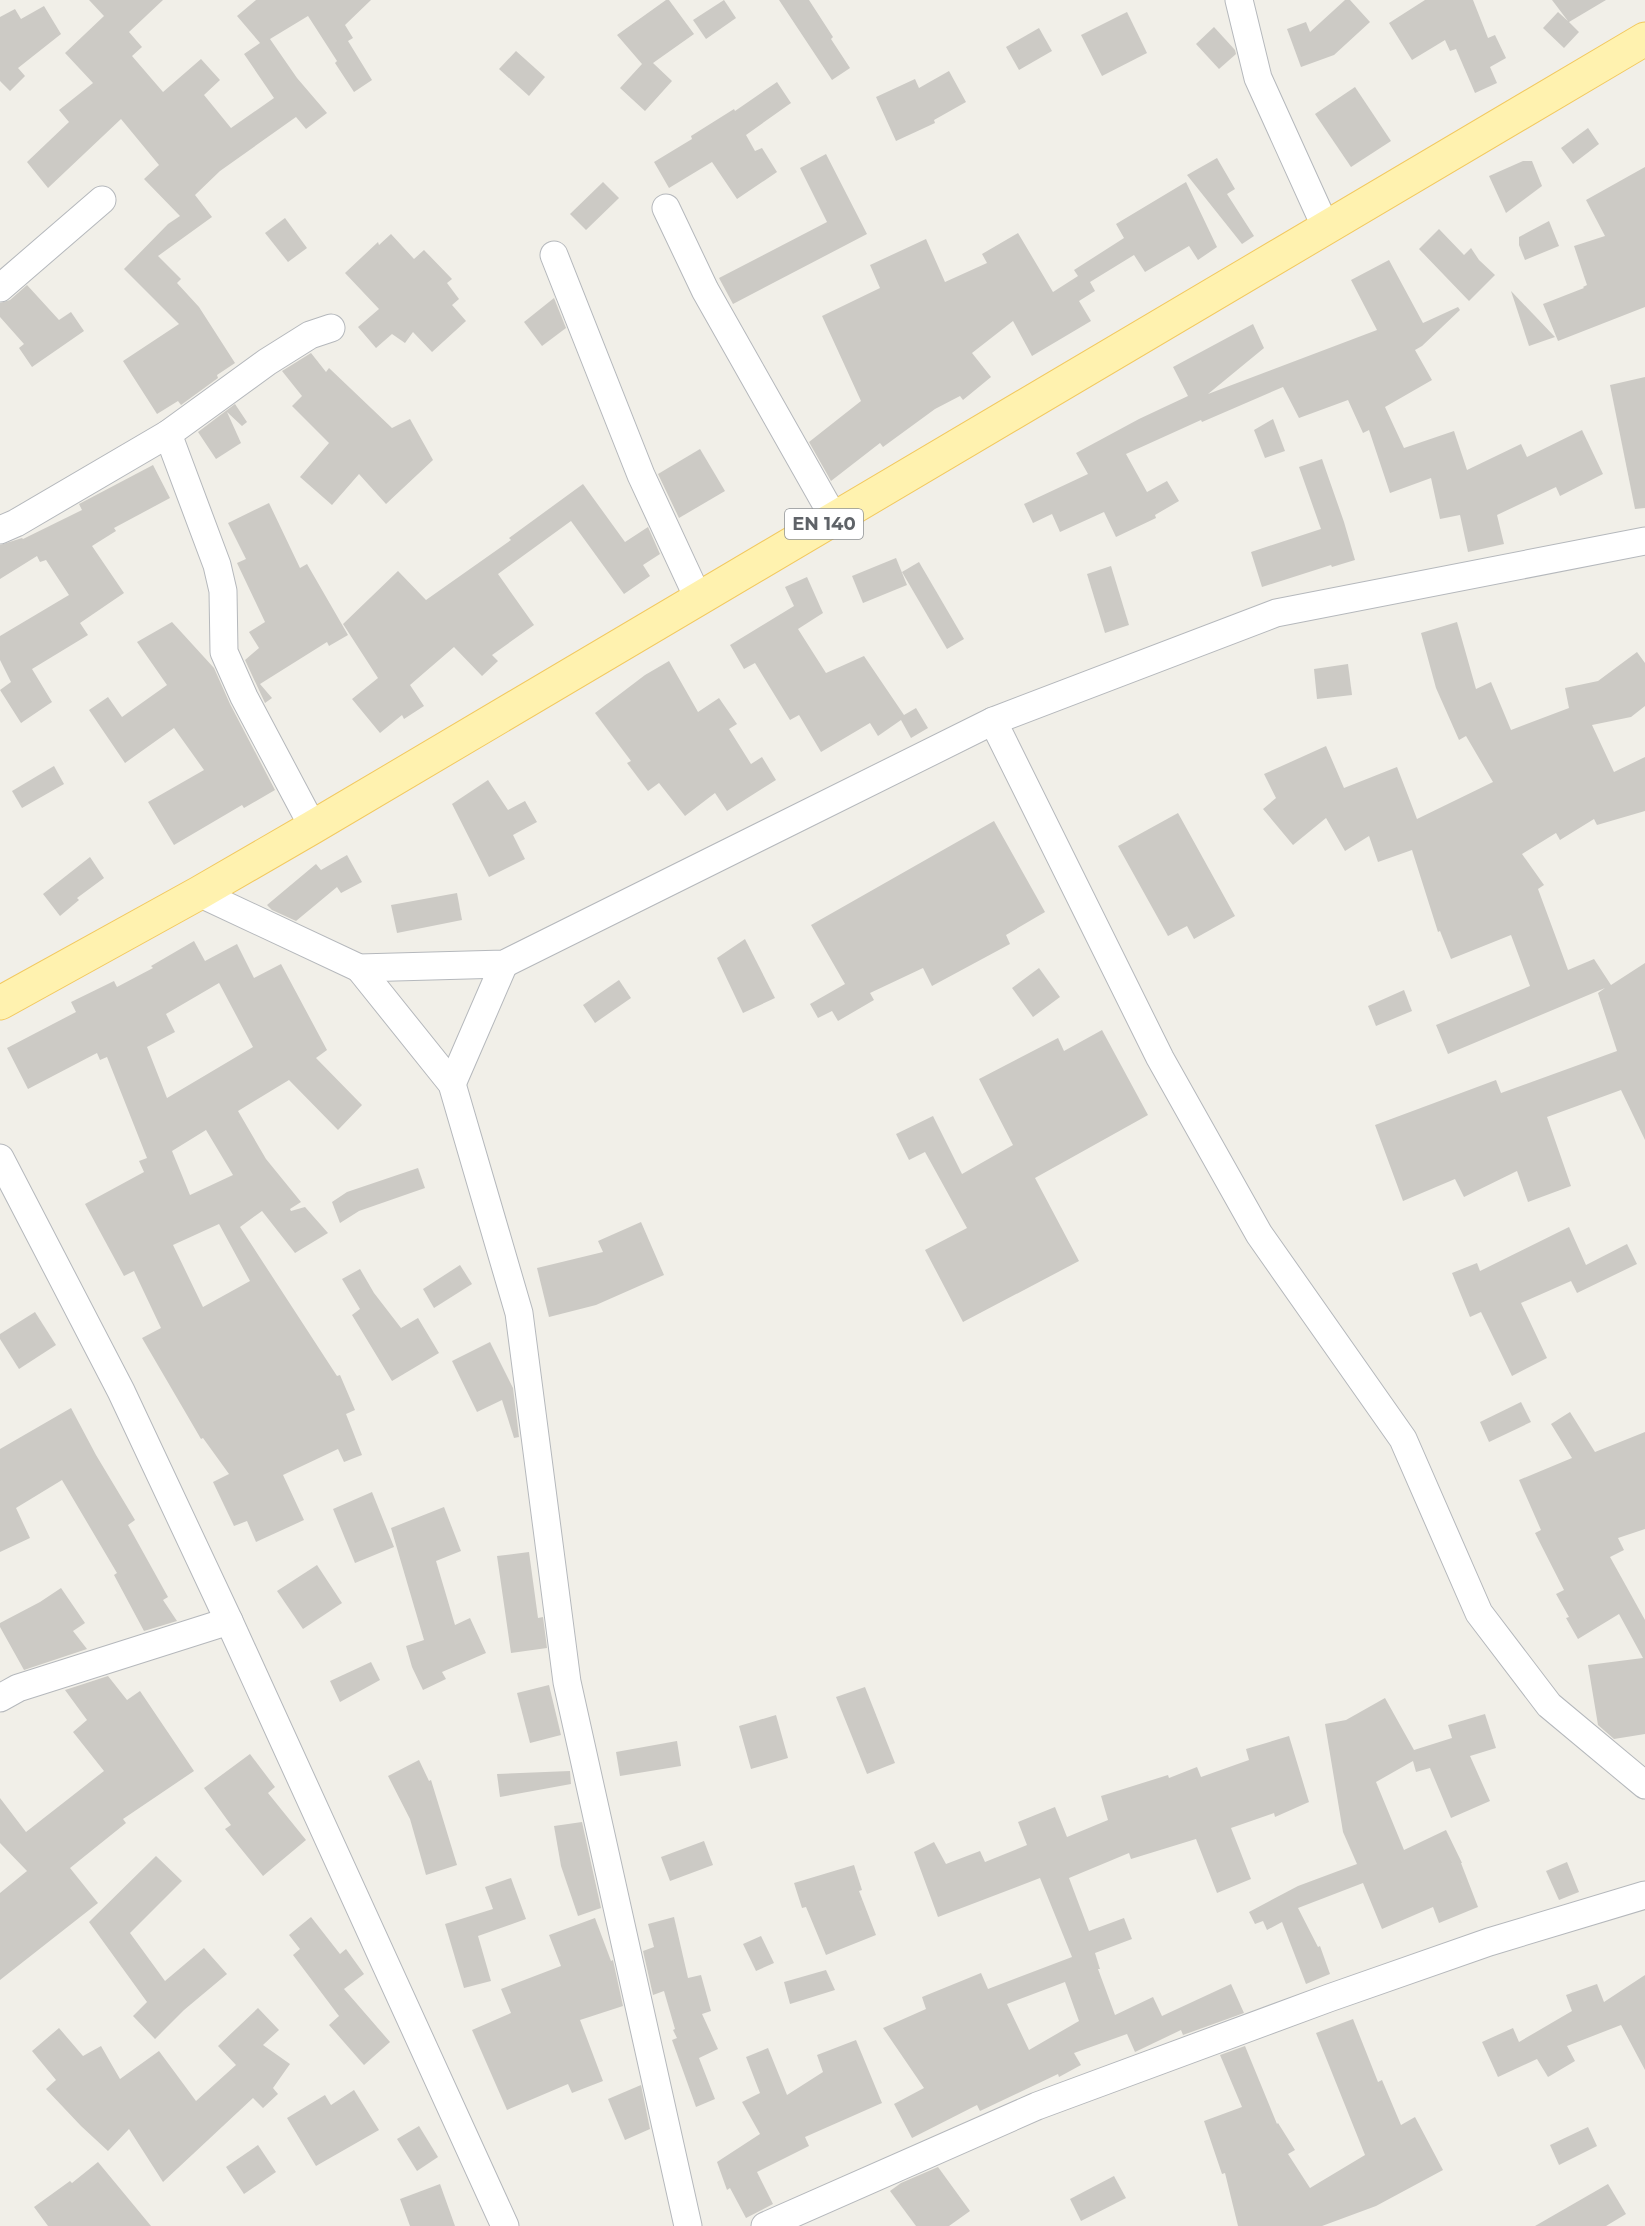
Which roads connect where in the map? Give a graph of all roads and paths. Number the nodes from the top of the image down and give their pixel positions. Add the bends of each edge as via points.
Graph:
1 (1239, 0) edge
2 (1645, 39) edge
3 (102, 200) dead end
4 (666, 208) dead end
5 (1326, 228) junction
6 (554, 255) dead end
7 (0, 288) edge
8 (332, 328) dead end
9 (168, 434) junction
10 (834, 518) junction
11 (0, 530) edge
12 (1645, 541) edge
13 (699, 600) junction
14 (993, 721) junction
15 (313, 827) junction
16 (199, 893) junction
17 (504, 964) junction
18 (359, 968) junction
19 (0, 1003) edge
20 (452, 1084) junction
21 (0, 1158) edge
22 (229, 1621) junction
23 (0, 1698) edge
24 (1645, 1785) edge
25 (1645, 1895) edge
26 (505, 2226) edge
27 (688, 2226) edge
28 (765, 2226) edge

1 - 5 street via 1258,78
2 - 5 main road, EN 140
3 - 7 street
4 - 10 street via 705,290
5 - 10 main road, EN 140
6 - 13 street via 641,475
8 - 9 street via 310,335 267,362
9 - 11 street
9 - 15 street via 217,565 223,591 224,652
10 - 13 main road, EN 140
12 - 14 street via 1276,613
13 - 15 main road, EN 140
14 - 17 street
14 - 24 street via 1160,1058 1259,1233 1403,1439 1479,1613 1549,1705
15 - 16 main road, EN 140
16 - 18 street
16 - 19 main road, EN 140
17 - 18 street
17 - 20 street
18 - 20 street
20 - 27 street via 519,1313 567,1682
21 - 22 street via 121,1391
22 - 23 street via 18,1688
22 - 26 street
25 - 28 street via 1489,1942 1037,2106

